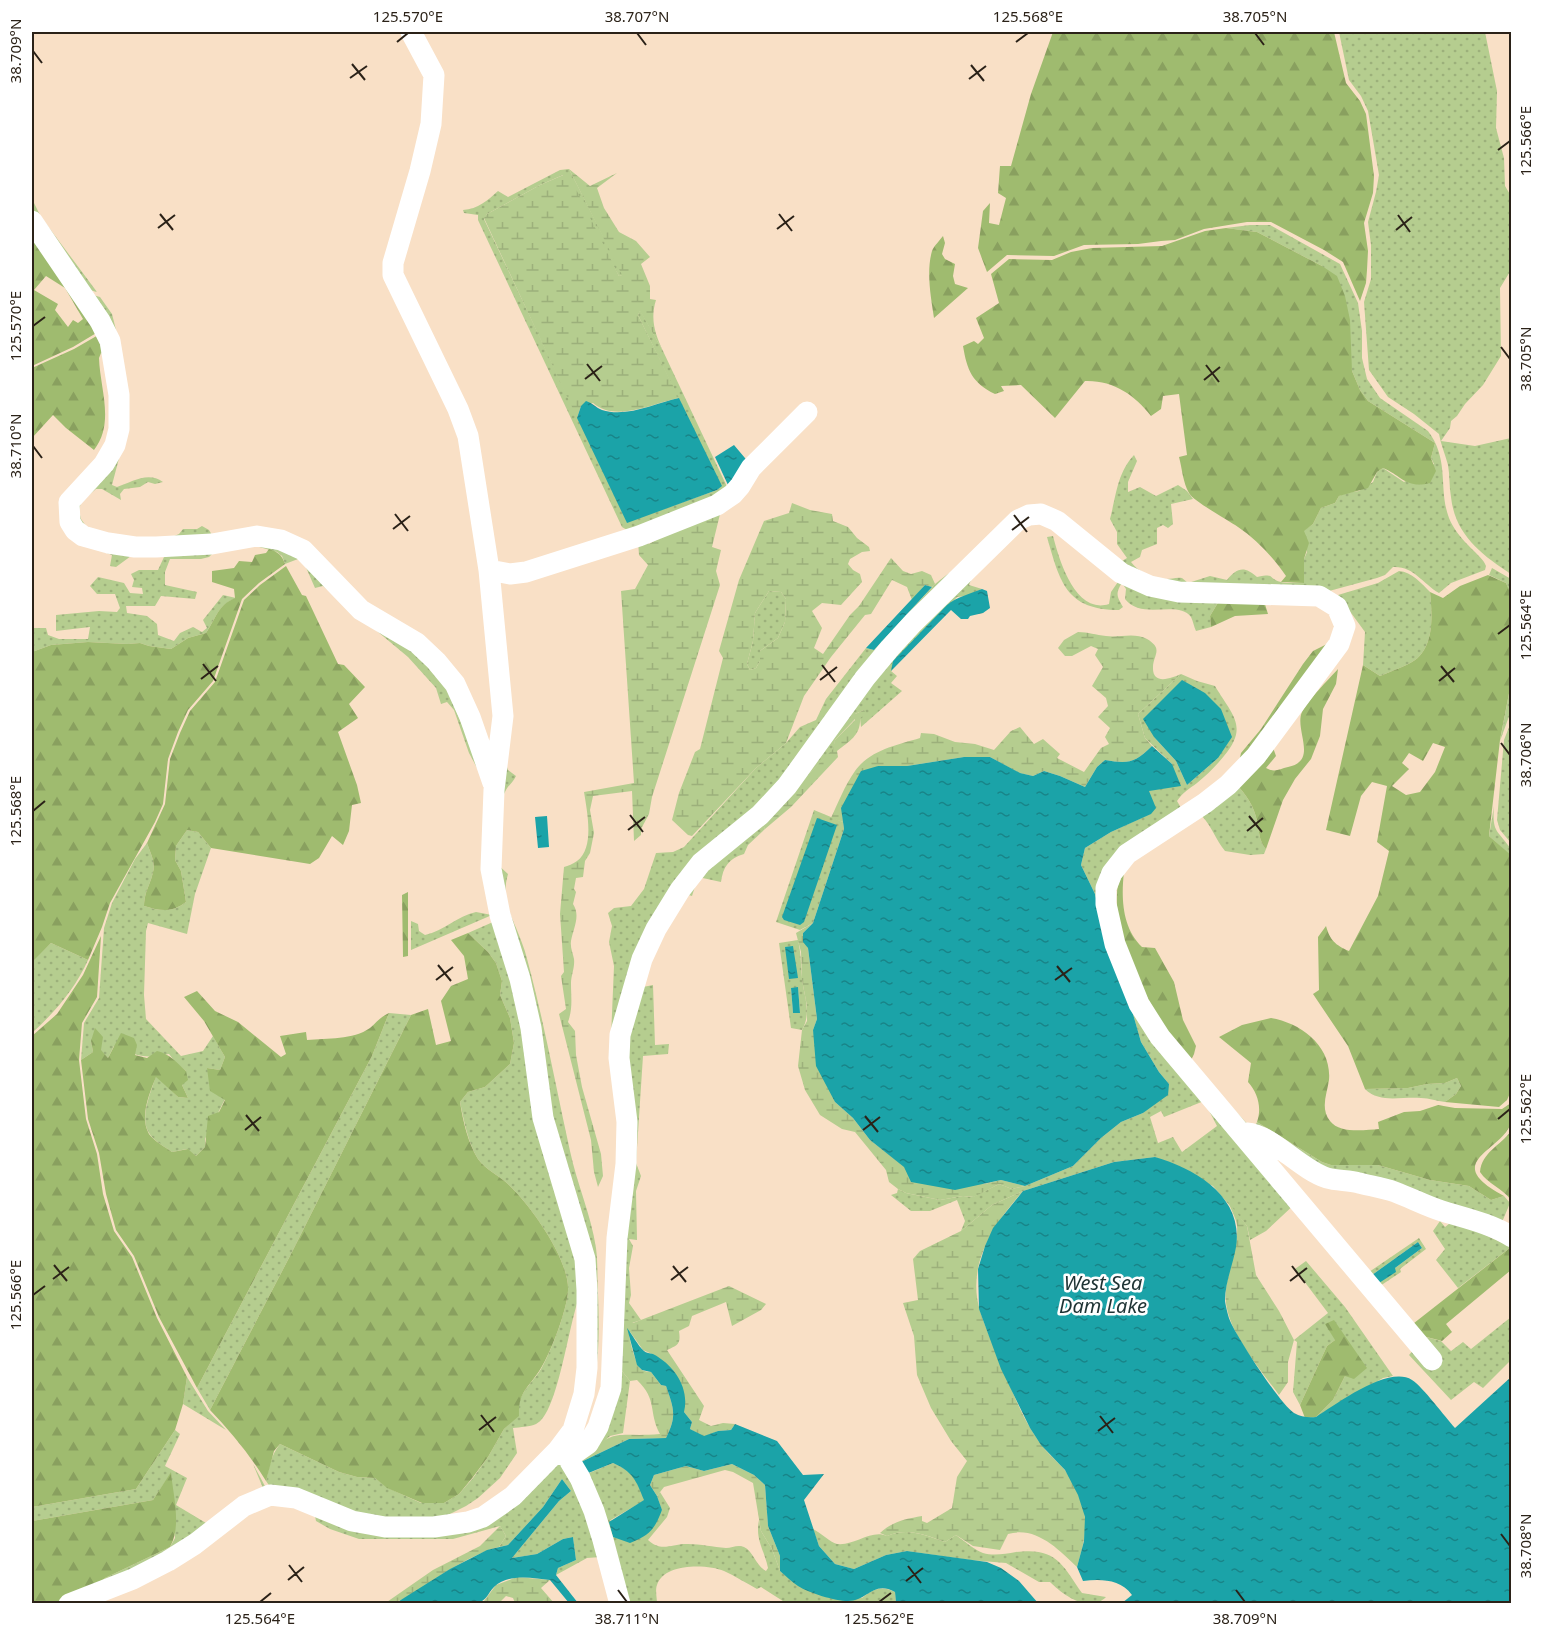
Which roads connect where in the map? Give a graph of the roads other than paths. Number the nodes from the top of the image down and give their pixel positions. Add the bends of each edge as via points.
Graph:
1 (411, 32) edge
2 (32, 220) edge
3 (807, 412) dead end
4 (489, 570) junction
5 (494, 790) junction
6 (1242, 1132) junction
7 (1512, 1237) edge
8 (1432, 1360) dead end
9 (563, 1454) junction
10 (69, 1604) edge
11 (620, 1604) edge

1 - 4 street via 434,75 430,124 393,275 468,436
2 - 5 street via 110,341 119,395 116,446 69,502 70,522 75,530 83,536 135,547 212,544 257,537 281,540 303,550 362,610 417,643 455,684 489,767
3 - 4 street via 751,468 733,494 717,505 639,536 526,572
4 - 5 street via 503,716
5 - 9 street via 491,869 496,900 531,1028 543,1118 585,1258 587,1368 584,1394
6 - 7 street via 1253,1133 1328,1178 1394,1191
6 - 8 street
6 - 9 street via 1167,1046 1139,1004 1115,944 1106,888 1127,854 1205,803 1256,756 1324,668 1345,626 1337,607 1319,596 1179,592 1150,586 1121,573 1057,521 1041,514 1029,516 1003,533 890,648 787,786 760,815 701,863 656,929 642,959 620,1035 626,1164 617,1238 611,1388 588,1444
9 - 10 street via 498,1508 452,1524 370,1526 296,1498 270,1495 244,1506 168,1562
9 - 11 street via 580,1478 594,1511

